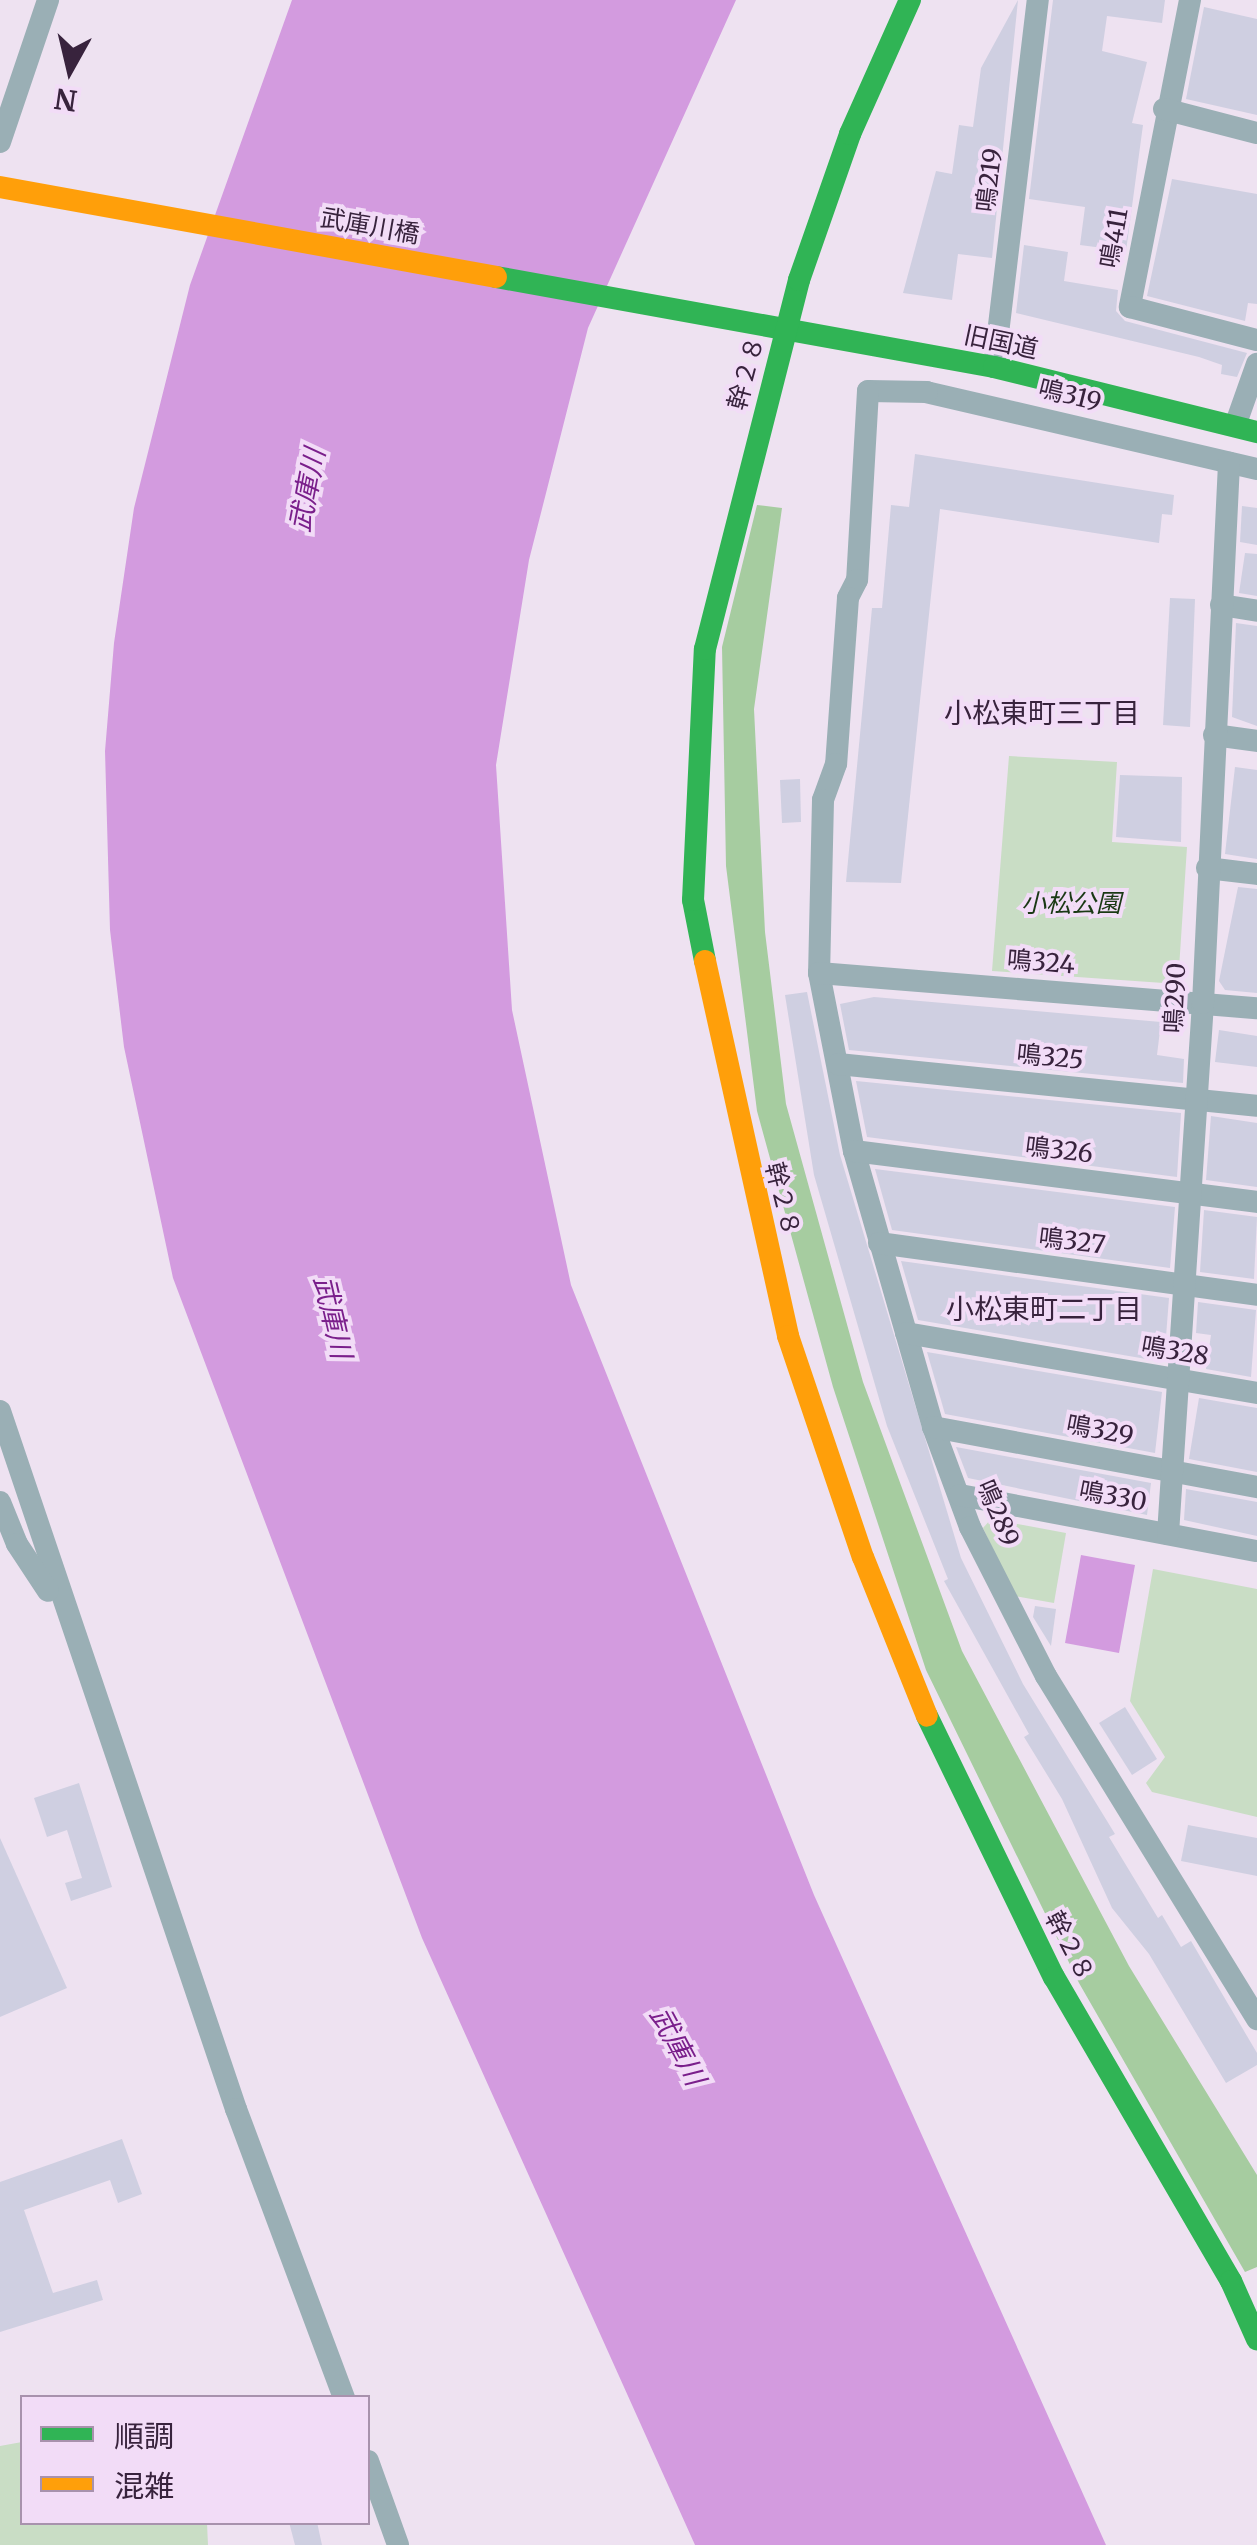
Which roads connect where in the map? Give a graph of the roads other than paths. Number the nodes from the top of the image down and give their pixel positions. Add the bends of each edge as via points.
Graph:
1 (48, 0) edge
2 (910, 0) edge
3 (1038, 0) edge
4 (1190, 0) edge
5 (1164, 108) junction
6 (1257, 133) edge
7 (0, 142) edge
8 (0, 188) edge
9 (731, 318) joint
10 (787, 328) junction
11 (1257, 340) edge
12 (1257, 364) edge
13 (994, 367) junction
14 (868, 391) joint
15 (1246, 429) edge
16 (1229, 463) junction
17 (1257, 469) edge
18 (1221, 605) junction
19 (1257, 611) edge
20 (1214, 735) junction
21 (1257, 741) edge
22 (1207, 868) junction
23 (1257, 874) edge
24 (819, 973) junction
25 (1203, 1004) junction
26 (1257, 1008) edge
27 (838, 1064) junction
28 (1196, 1099) junction
29 (1257, 1106) edge
30 (854, 1152) junction
31 (1190, 1194) junction
32 (1257, 1202) edge
33 (880, 1243) junction
34 (1184, 1283) junction
35 (1257, 1295) edge
36 (906, 1333) junction
37 (1178, 1380) junction
38 (1257, 1393) edge
39 (0, 1411) edge
40 (933, 1427) junction
41 (1172, 1472) junction
42 (1257, 1487) edge
43 (960, 1494) junction
44 (0, 1502) edge
45 (1168, 1534) junction
46 (1257, 1552) edge
47 (57, 1591) junction
48 (1257, 2019) edge
49 (1257, 2339) edge
50 (343, 2395) edge
51 (370, 2467) edge
52 (398, 2545) edge

1 - 7 street
2 - 10 street, 幹２８ via 850,134
3 - 13 street, 鳴219
4 - 5 street
5 - 6 street
5 - 11 street, 鳴411 via 1130,307
8 - 9 street, 武庫川橋
9 - 10 street, 旧国道
10 - 13 street, 旧国道
10 - 49 street, 幹２８ via 705,649 698,734 694,900 728,1091 788,1336 862,1557 950,1772 1054,1977
12 - 15 street
13 - 15 street, 旧国道
14 - 16 street, 鳴319 via 926,392
14 - 24 street, 鳴289 via 857,580 848,598 836,764 823,800
16 - 17 street, 鳴319
16 - 18 street, 鳴290
18 - 19 street
18 - 20 street, 鳴290
20 - 21 street
20 - 22 street, 鳴290
22 - 23 street
22 - 25 street, 鳴290
24 - 25 street, 鳴324
24 - 27 street, 鳴289
25 - 26 street, 鳴324
25 - 28 street, 鳴290
27 - 28 street, 鳴325
27 - 30 street, 鳴289
28 - 29 street, 鳴325
28 - 31 street, 鳴290
30 - 31 street, 鳴326
30 - 33 street, 鳴289
31 - 32 street, 鳴326
31 - 34 street, 鳴290
33 - 34 street, 鳴327
33 - 36 street, 鳴289
34 - 35 street, 鳴327
34 - 37 street, 鳴290
36 - 37 street, 鳴328
36 - 40 street, 鳴289
37 - 38 street, 鳴328
37 - 41 street, 鳴290
39 - 47 street
40 - 41 street, 鳴329
40 - 43 street, 鳴289
41 - 42 street, 鳴329
41 - 45 street, 鳴290
43 - 45 street, 鳴330
43 - 48 street, 鳴289 via 1046,1676
44 - 47 street via 24,1555 49,1592
45 - 46 street, 鳴330
47 - 50 street
51 - 52 street

